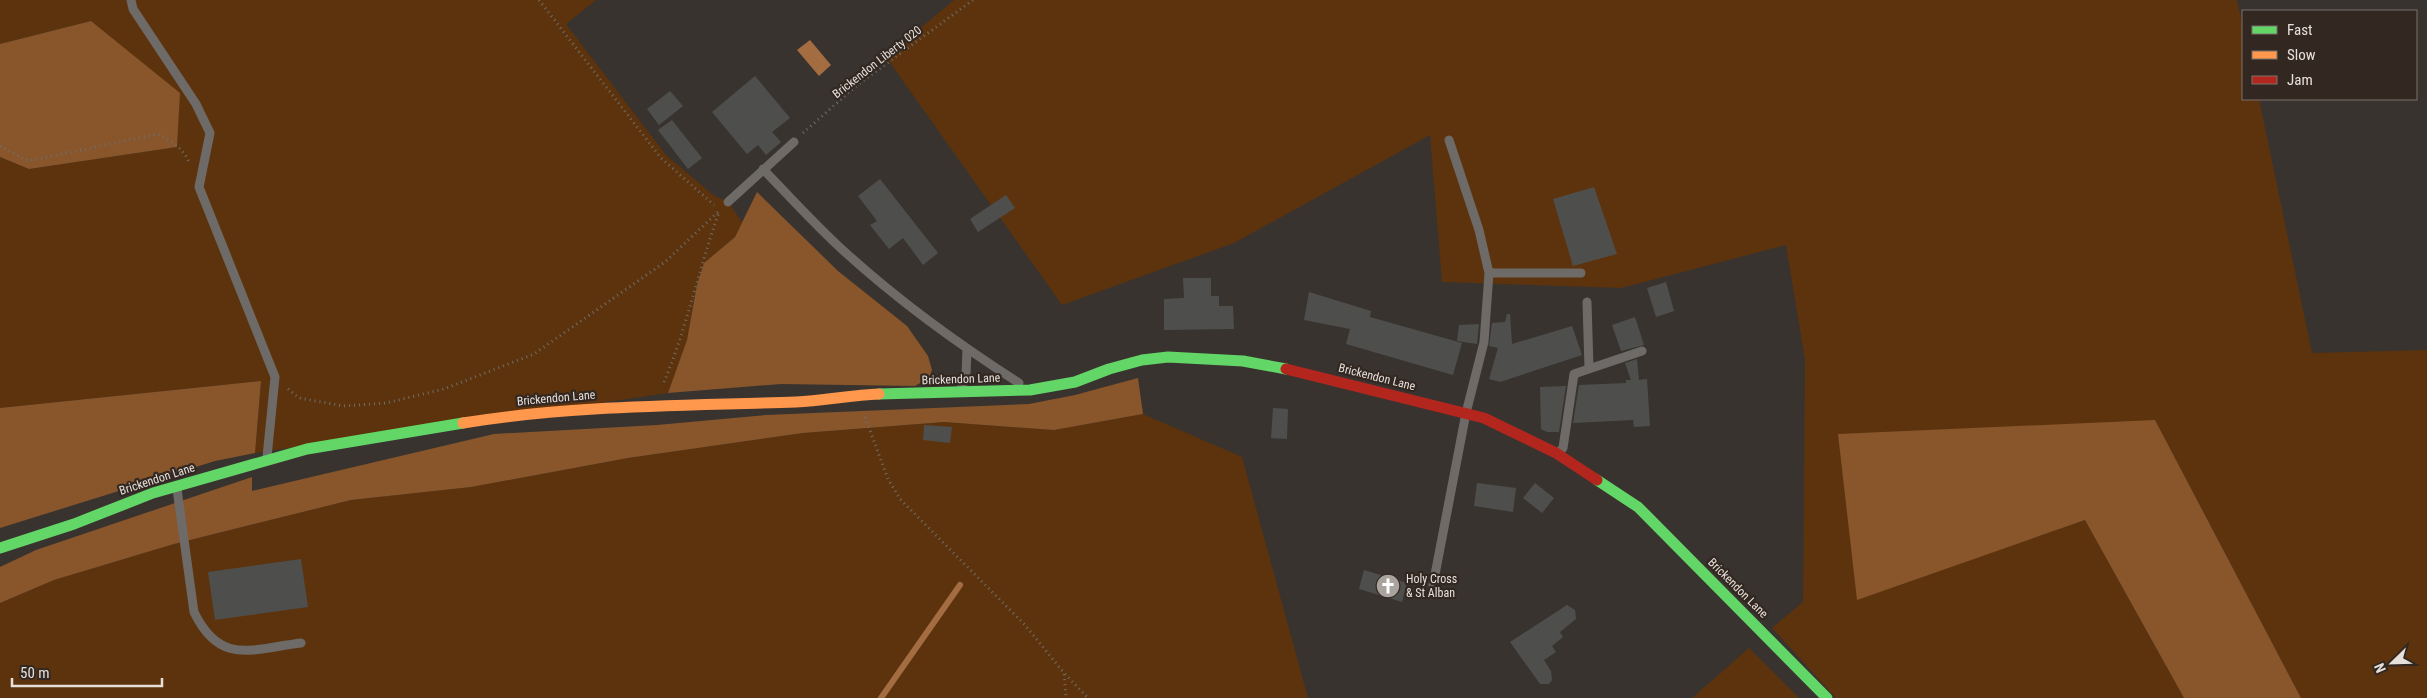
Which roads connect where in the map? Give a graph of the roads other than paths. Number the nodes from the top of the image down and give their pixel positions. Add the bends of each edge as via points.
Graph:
1 (131, 0) edge
2 (1448, 140) dead end
3 (794, 142) road end
4 (763, 169) junction
5 (728, 202) dead end
6 (1581, 273) dead end
7 (1489, 274) junction
8 (1587, 302) dead end
9 (967, 349) junction
10 (1642, 351) dead end
11 (1589, 368) junction
12 (1030, 390) junction
13 (959, 394) junction
14 (1466, 413) junction
15 (1556, 453) junction
16 (267, 460) junction
17 (177, 486) junction
18 (0, 548) edge
19 (1433, 585) dead end
20 (301, 643) dead end
21 (1827, 698) edge

1 - 16 lane via 133,10 196,104 210,133 199,187 275,377
2 - 7 lane
3 - 4 lane
4 - 5 lane
4 - 9 lane via 844,251
6 - 7 lane
7 - 14 lane via 1484,342
8 - 11 lane
9 - 12 lane
9 - 13 lane via 966,375
10 - 11 lane
11 - 15 lane via 1574,374 1563,448
12 - 13 street, Brickendon Lane
12 - 14 street, Brickendon Lane via 1075,382 1142,360 1194,358 1243,361 1289,370
13 - 16 street, Brickendon Lane via 857,395 798,402 654,405 511,415 307,449
14 - 15 street, Brickendon Lane via 1484,418
14 - 19 lane
15 - 21 street, Brickendon Lane via 1638,507
16 - 17 street, Brickendon Lane
17 - 18 street, Brickendon Lane
17 - 20 lane via 194,612 202,629 218,645 236,651

